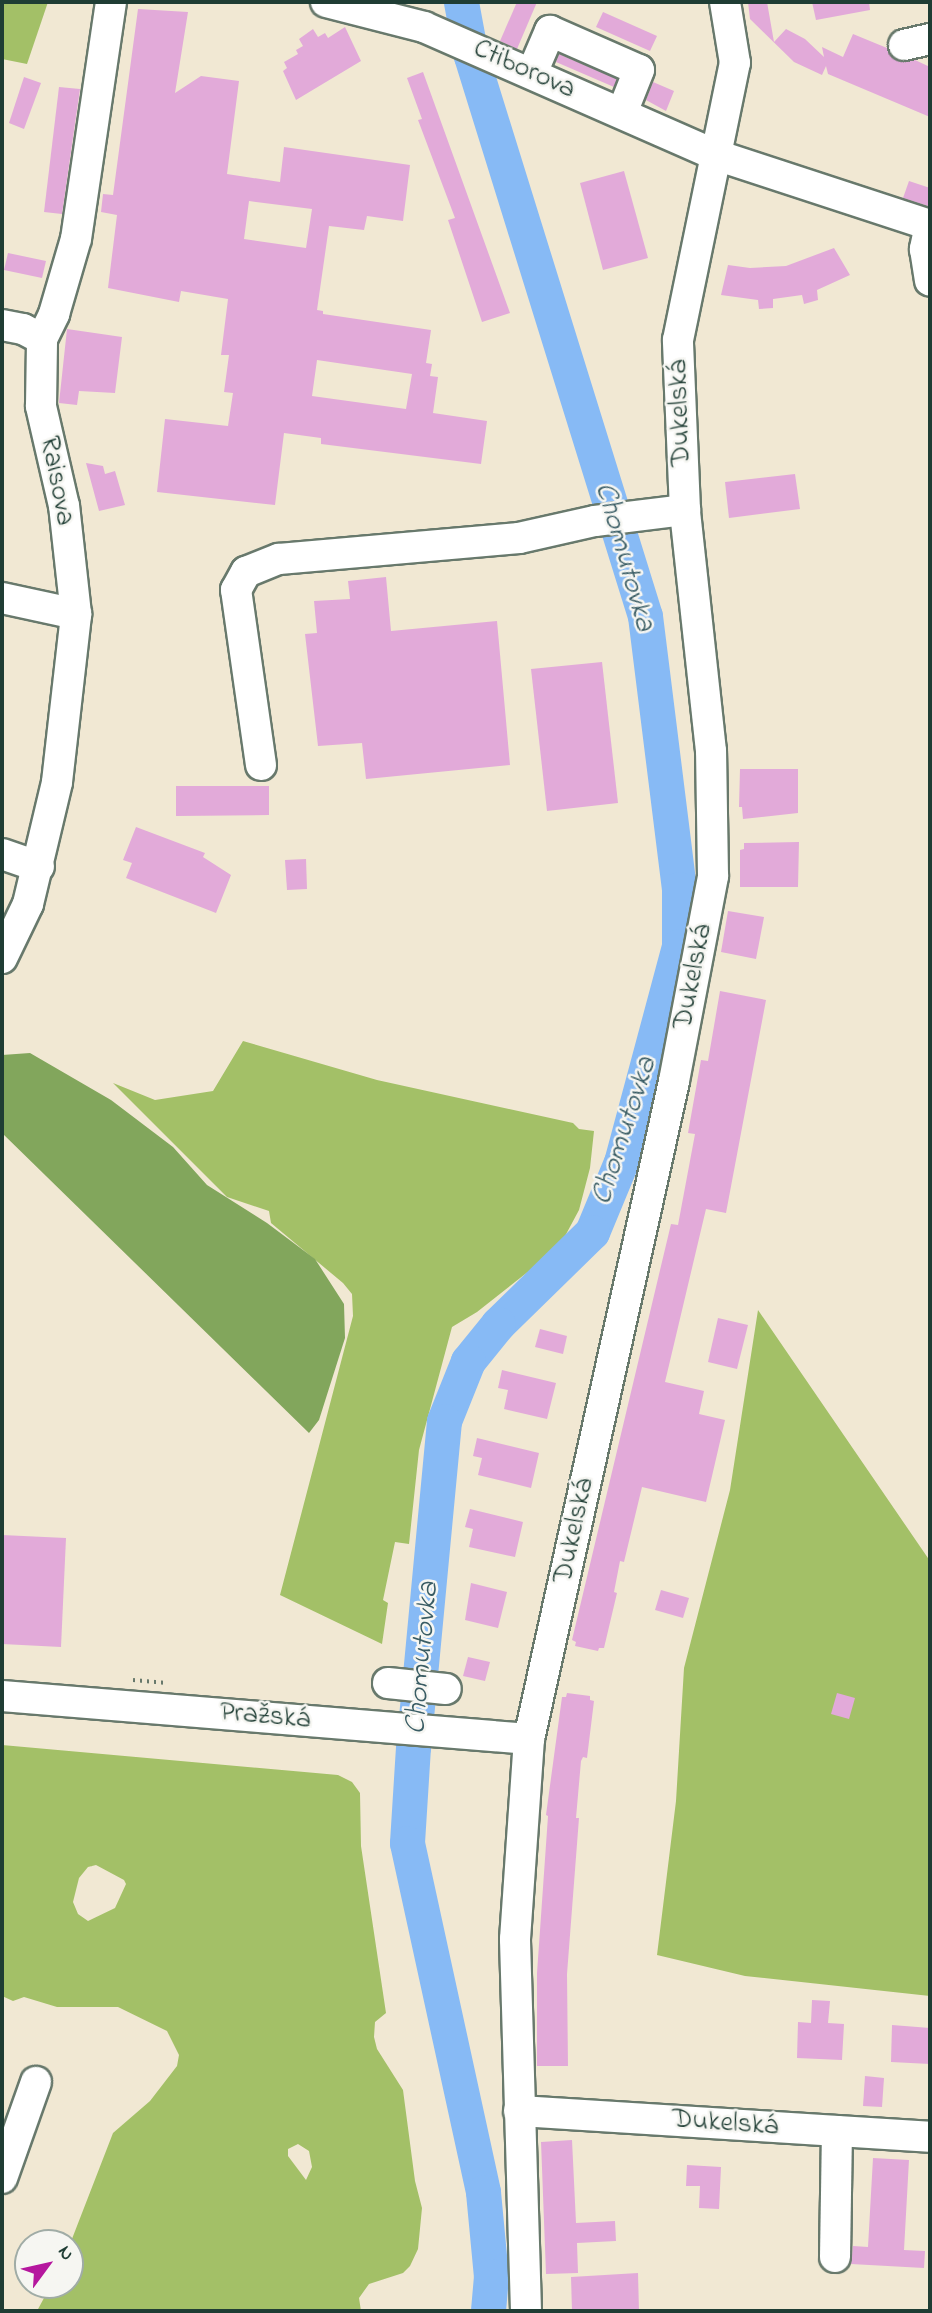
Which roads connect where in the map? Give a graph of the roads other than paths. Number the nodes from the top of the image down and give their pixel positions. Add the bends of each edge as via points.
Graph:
1 (111, 2) edge
2 (326, 2) edge
3 (725, 2) edge
4 (520, 67) junction
5 (622, 113) junction
6 (716, 155) junction
7 (930, 225) edge
8 (930, 281) edge
9 (2, 326) edge
10 (42, 339) junction
11 (685, 510) junction
12 (2, 598) edge
13 (76, 614) junction
14 (261, 765) dead end
15 (2, 854) edge
16 (39, 867) junction
17 (2, 958) edge
18 (388, 1684) dead end
19 (446, 1689) dead end
20 (2, 1696) edge
21 (529, 1739) junction
22 (36, 2082) dead end
23 (519, 2111) junction
24 (837, 2132) junction
25 (930, 2137) edge
26 (2, 2178) edge
27 (835, 2257) dead end
28 (526, 2311) edge

1 - 10 street, Raisova via 76,239
2 - 4 street, Ctiborova via 424,27
3 - 6 street, Dukelská via 735,63
4 - 5 street, Ctiborova
4 - 5 street via 550,31 639,70
5 - 6 street, Ctiborova
6 - 7 street, Ctiborova
6 - 11 street, Dukelská via 678,340
7 - 8 street via 925,250
9 - 10 street via 23,329
10 - 13 street, Raisova via 40,406 64,506
11 - 14 street via 596,521 519,538 279,559 246,572 236,590
11 - 21 street, Dukelská via 711,751 713,876 674,1081
12 - 13 street
13 - 16 street, Raisova via 57,782
15 - 16 street
16 - 17 street, Raisova via 28,904
18 - 19 street
20 - 21 street, Pražská
21 - 23 street, Dukelská via 514,1939
22 - 26 street
23 - 24 street, Dukelská
23 - 28 street, Dukelská
24 - 25 street, Dukelská
24 - 27 street

